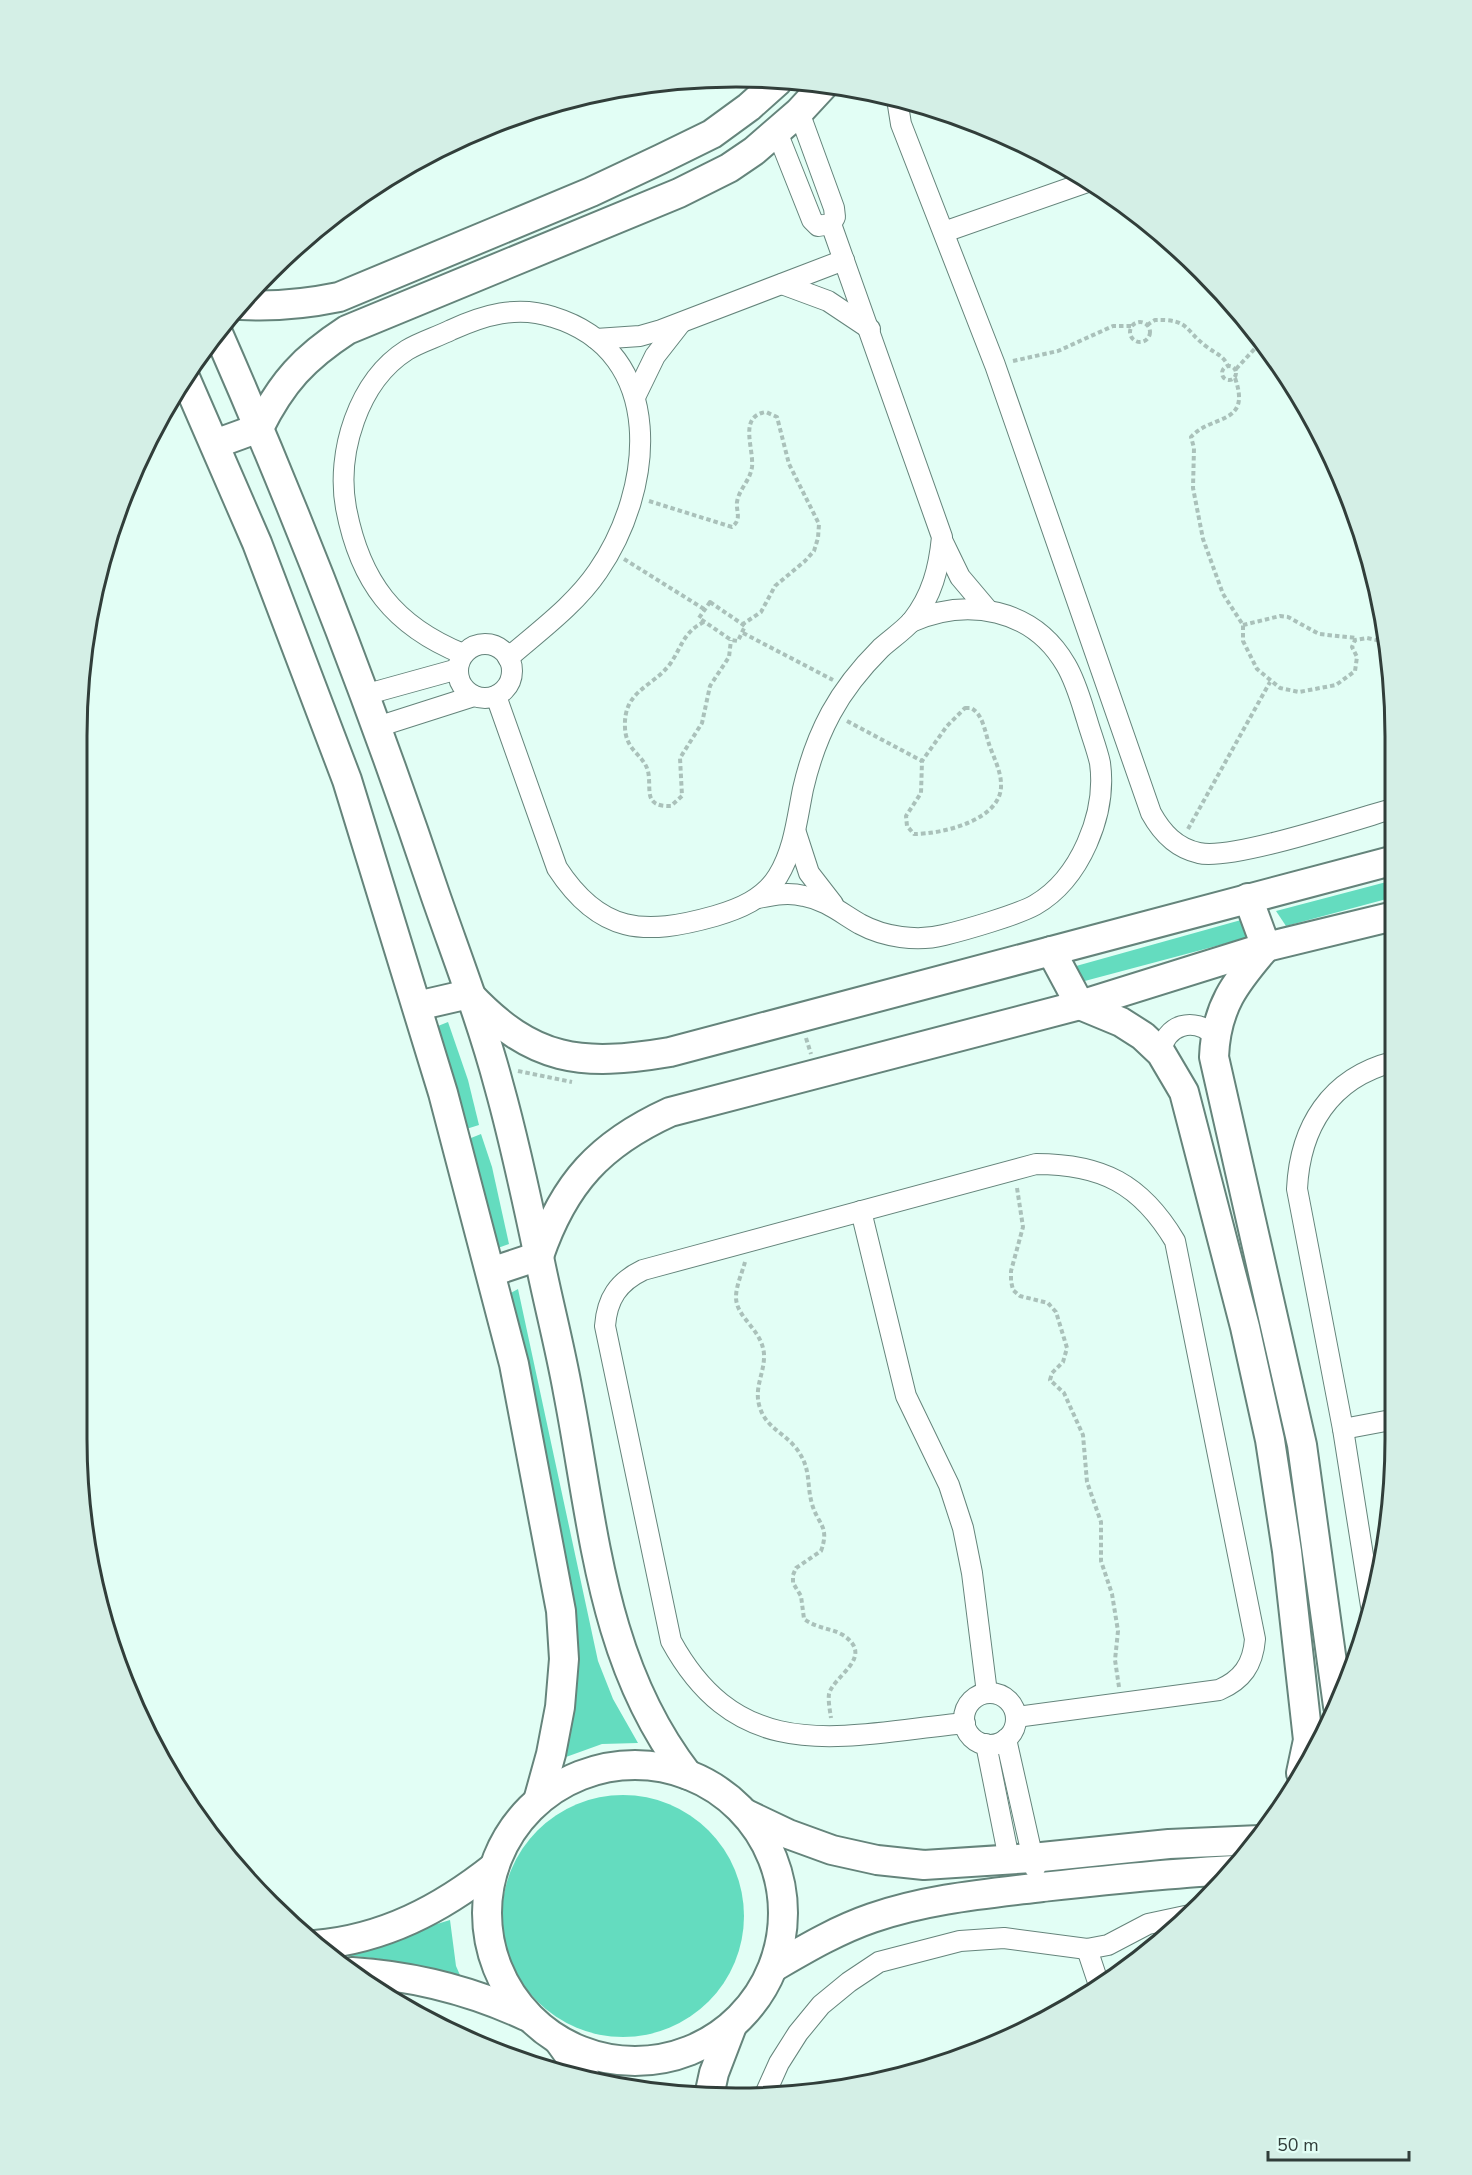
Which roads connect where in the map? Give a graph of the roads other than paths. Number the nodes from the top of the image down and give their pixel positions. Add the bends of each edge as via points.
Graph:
1 (770, 88) edge
2 (817, 93) edge
3 (898, 108) edge
4 (799, 112) junction
5 (777, 132) junction
6 (1079, 185) edge
7 (831, 224) junction
8 (944, 232) junction
9 (844, 260) junction
10 (782, 284) junction
11 (251, 305) edge
12 (681, 322) junction
13 (870, 329) junction
14 (596, 339) junction
15 (221, 341) edge
16 (189, 386) edge
17 (636, 395) junction
18 (259, 428) junction
19 (215, 444) junction
20 (942, 537) junction
21 (987, 609) junction
22 (911, 622) junction
23 (508, 658) junction
24 (460, 662) junction
25 (364, 695) junction
26 (474, 696) junction
27 (496, 696) junction
28 (377, 727) junction
29 (1385, 811) edge
30 (795, 830) junction
31 (1385, 863) edge
32 (759, 898) junction
33 (1248, 898) junction
34 (837, 908) junction
35 (1385, 918) edge
36 (1266, 947) junction
37 (1051, 951) junction
38 (469, 994) junction
39 (1080, 1005) junction
40 (417, 1006) junction
41 (1215, 1036) junction
42 (1161, 1053) junction
43 (1385, 1065) edge
44 (861, 1211) junction
45 (539, 1256) junction
46 (490, 1272) junction
47 (1385, 1421) edge
48 (1342, 1429) junction
49 (1368, 1587) edge
50 (1336, 1688) edge
51 (987, 1693) junction
52 (1016, 1717) junction
53 (964, 1723) junction
54 (1006, 1739) junction
55 (986, 1744) junction
56 (1306, 1748) edge
57 (688, 1775) junction
58 (538, 1801) junction
59 (745, 1814) junction
60 (1249, 1836) edge
61 (1021, 1859) junction
62 (970, 1862) junction
63 (494, 1867) junction
64 (1222, 1869) edge
65 (1039, 1887) junction
66 (976, 1894) junction
67 (1173, 1919) edge
68 (327, 1943) edge
69 (1088, 1949) junction
70 (774, 1967) junction
71 (368, 1974) edge
72 (1097, 1979) edge
73 (530, 2018) junction
74 (732, 2026) junction
75 (557, 2039) junction
76 (579, 2069) edge
77 (711, 2087) edge
78 (768, 2087) edge

1 - 11 street via 712,134 591,192 339,297 305,304
2 - 4 street
3 - 8 street via 901,124
4 - 5 street
4 - 7 street via 835,212
5 - 7 street via 812,220 818,226
5 - 18 street via 729,168 679,193 347,330 294,371
6 - 8 street
7 - 9 street
8 - 29 street via 995,365 1151,813 1168,837 1200,854 1223,855
9 - 10 street
9 - 13 street
10 - 12 street
10 - 13 street via 828,301
12 - 14 street via 640,336
12 - 17 street via 655,356
13 - 20 street
14 - 17 street via 619,364
14 - 24 street via 552,316 503,312 479,318 406,350 381,375 361,405 346,450 344,474 346,506 360,556 377,590 398,616
15 - 18 street
16 - 19 street
17 - 23 street via 640,429 633,496 611,550 581,592
18 - 19 street
18 - 25 street
19 - 40 street via 347,780
20 - 21 street via 960,577
20 - 22 street via 934,582
21 - 22 street via 949,609
21 - 34 street via 1032,629 1058,654 1076,683 1100,763 1097,810 1081,854 1068,874 1034,906 942,936 914,939 886,934 860,924
22 - 30 street via 847,687 831,712 811,760
23 - 24 street via 497,647 483,644
23 - 27 street via 511,680
24 - 25 street
24 - 26 street via 463,688
25 - 28 street
26 - 27 street
26 - 28 street
27 - 32 street via 557,868 586,905 629,926 652,929 676,927 734,911
28 - 38 street
30 - 32 street via 789,856 777,879
30 - 34 street via 809,873
31 - 33 street
32 - 34 street via 803,895
33 - 36 street
33 - 37 street
35 - 36 street
36 - 39 street
36 - 41 street via 1235,984 1222,1009
37 - 38 street via 670,1052 630,1058 590,1060 555,1053 523,1040 494,1020
37 - 39 street
38 - 40 street
38 - 45 street via 522,1171
39 - 42 street via 1121,1022
39 - 45 street via 670,1112 639,1126 586,1168 550,1224
40 - 46 street
41 - 42 street via 1200,1025 1182,1025 1166,1036
41 - 50 street via 1216,1077 1302,1445
42 - 56 street via 1184,1092 1270,1440 1287,1551
43 - 48 street via 1364,1072 1327,1101 1313,1121 1298,1165 1300,1213
44 - 51 street via 906,1396 944,1474 963,1528
44 - 52 street via 1036,1164 1064,1164 1092,1169 1118,1180 1141,1196 1175,1240 1255,1639 1254,1653 1242,1676 1219,1690
44 - 53 street via 643,1270 630,1276 611,1298 605,1326 671,1641 703,1689 750,1722 805,1737
45 - 46 street
45 - 57 street via 568,1389 608,1612 644,1708
46 - 58 street via 514,1364 561,1611 564,1659 560,1707
47 - 48 street
48 - 49 street
51 - 52 street via 1007,1699
51 - 53 street via 969,1703
52 - 54 street via 1014,1730
53 - 55 street via 972,1737
54 - 55 street
54 - 61 street
55 - 61 street
57 - 58 street via 636,1765 609,1767 560,1785
57 - 59 street via 719,1791
58 - 63 street via 514,1827
59 - 62 street via 832,1850 878,1860 924,1865
59 - 70 street via 774,1860 781,1887 784,1914
60 - 61 street
61 - 62 street
61 - 65 street
62 - 66 street
63 - 68 street via 436,1908 404,1924
63 - 73 street via 488,1893 490,1947 513,1997
64 - 65 street
65 - 66 street
66 - 70 street via 922,1903 870,1918
67 - 69 street via 1148,1924 1108,1945
69 - 72 street
69 - 78 street via 1004,1938 982,1939 879,1962 821,2006 788,2048
70 - 74 street via 757,2000
71 - 73 street via 457,1989
73 - 75 street
74 - 75 street via 686,2053 634,2062 590,2054
74 - 77 street
75 - 76 street

